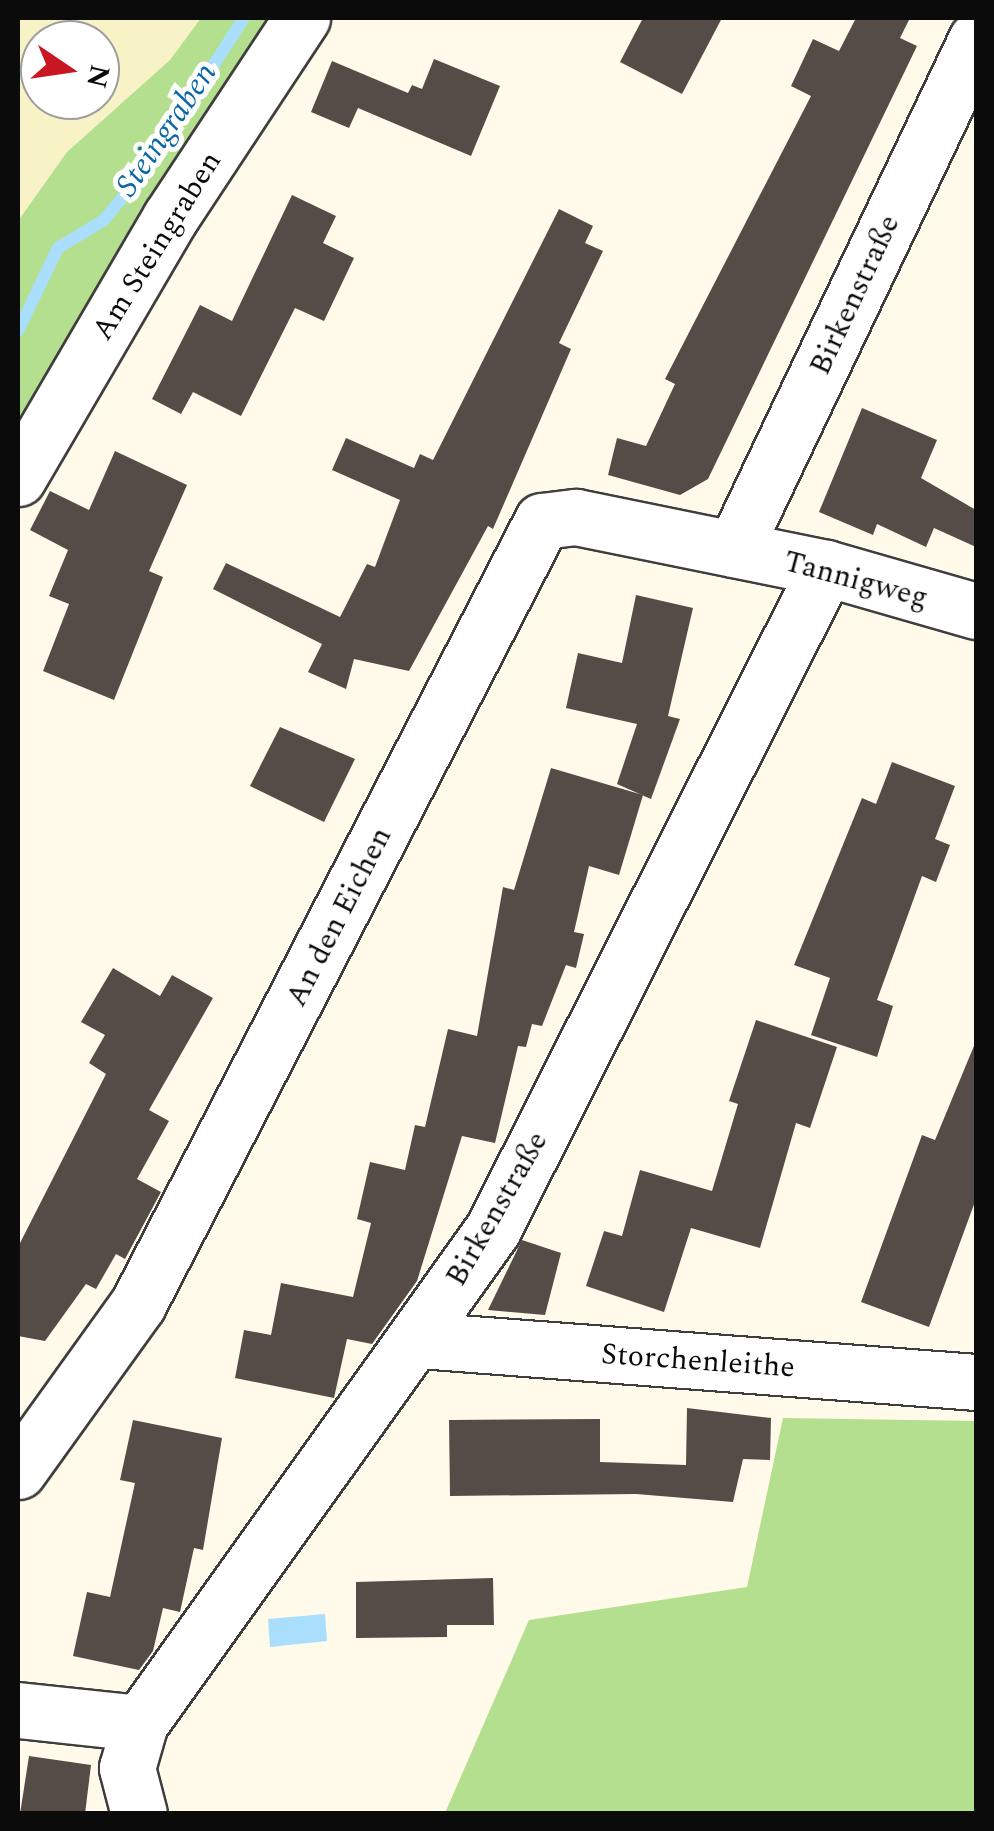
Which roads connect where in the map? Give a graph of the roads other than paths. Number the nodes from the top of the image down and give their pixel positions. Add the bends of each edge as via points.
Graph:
1 (302, 18) edge
2 (976, 40) edge
3 (18, 478) edge
4 (734, 549) junction
5 (826, 568) junction
6 (976, 610) edge
7 (419, 1340) junction
8 (976, 1382) edge
9 (18, 1471) edge
10 (18, 1710) edge
11 (140, 1723) junction
12 (139, 1814) edge

1 - 3 street, Am Steingraben via 170,218
2 - 4 street, Birkenstraße
4 - 5 street, Tannigweg
4 - 9 street, An den Eichen via 576,517 542,521 138,1304
5 - 6 street, Tannigweg
5 - 7 street, Birkenstraße via 493,1228
7 - 8 street, Storchenleithe
7 - 11 street, Birkenstraße
10 - 11 street
11 - 12 street, Birkenstraße via 127,1768

